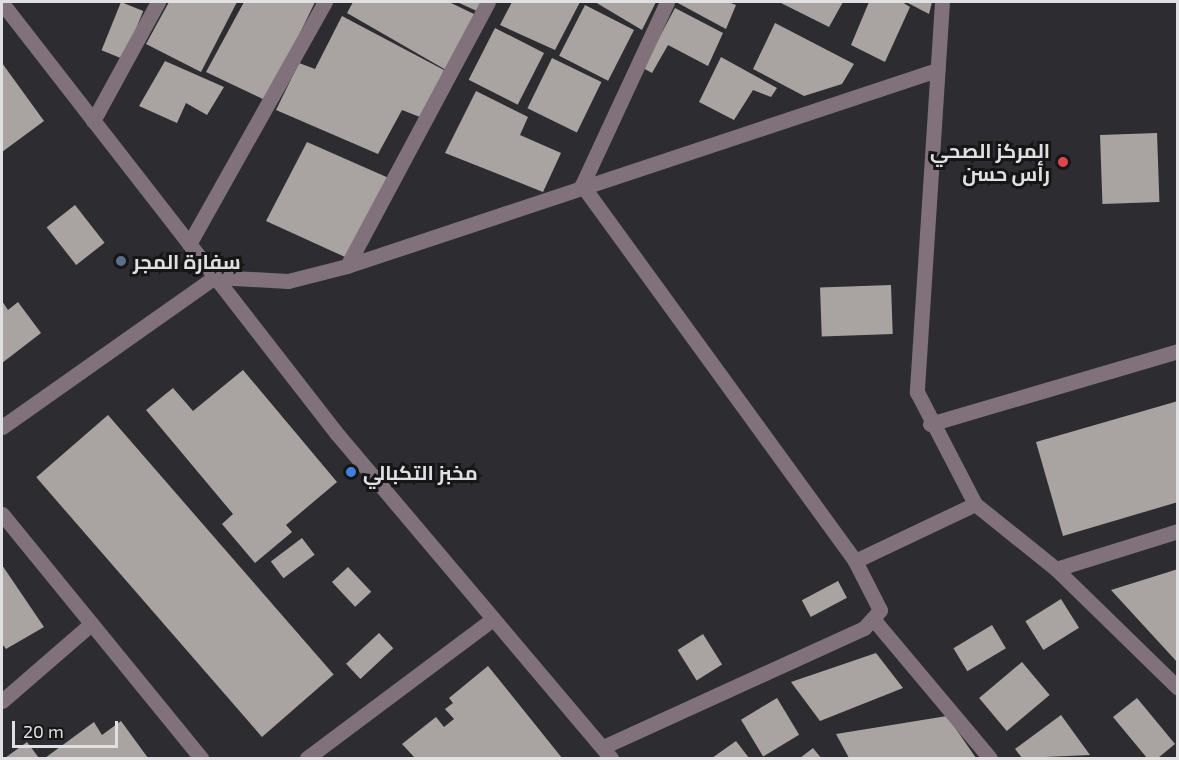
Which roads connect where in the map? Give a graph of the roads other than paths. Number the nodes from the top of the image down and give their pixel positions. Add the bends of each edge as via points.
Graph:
1 (158, 2) edge
2 (325, 2) edge
3 (488, 2) edge
4 (667, 2) edge
5 (942, 2) edge
6 (2, 3) edge
7 (937, 70) junction
8 (93, 121) junction
9 (582, 185) junction
10 (189, 244) junction
11 (347, 266) junction
12 (215, 277) junction
13 (1178, 351) edge
14 (930, 424) junction
15 (2, 427) edge
16 (975, 504) junction
17 (2, 514) edge
18 (1178, 531) edge
19 (855, 561) junction
20 (1056, 568) junction
21 (493, 619) junction
22 (874, 621) junction
23 (91, 624) junction
24 (1178, 688) edge
25 (2, 701) edge
26 (607, 753) edge
27 (201, 759) edge
28 (307, 759) edge
29 (990, 759) edge

1 - 8 street
2 - 10 street
3 - 11 street
4 - 9 street
5 - 7 street
6 - 8 street
7 - 9 street
7 - 14 street via 917,355 917,392
8 - 10 street
9 - 11 street
9 - 19 street
10 - 12 street
11 - 12 street via 288,281
12 - 15 street
12 - 21 street
13 - 14 street
14 - 16 street
16 - 19 street
16 - 20 street
17 - 23 street
18 - 20 street
19 - 22 street via 880,610
20 - 24 street
21 - 26 street
21 - 28 street
22 - 26 street
22 - 29 street
23 - 25 street
23 - 27 street

